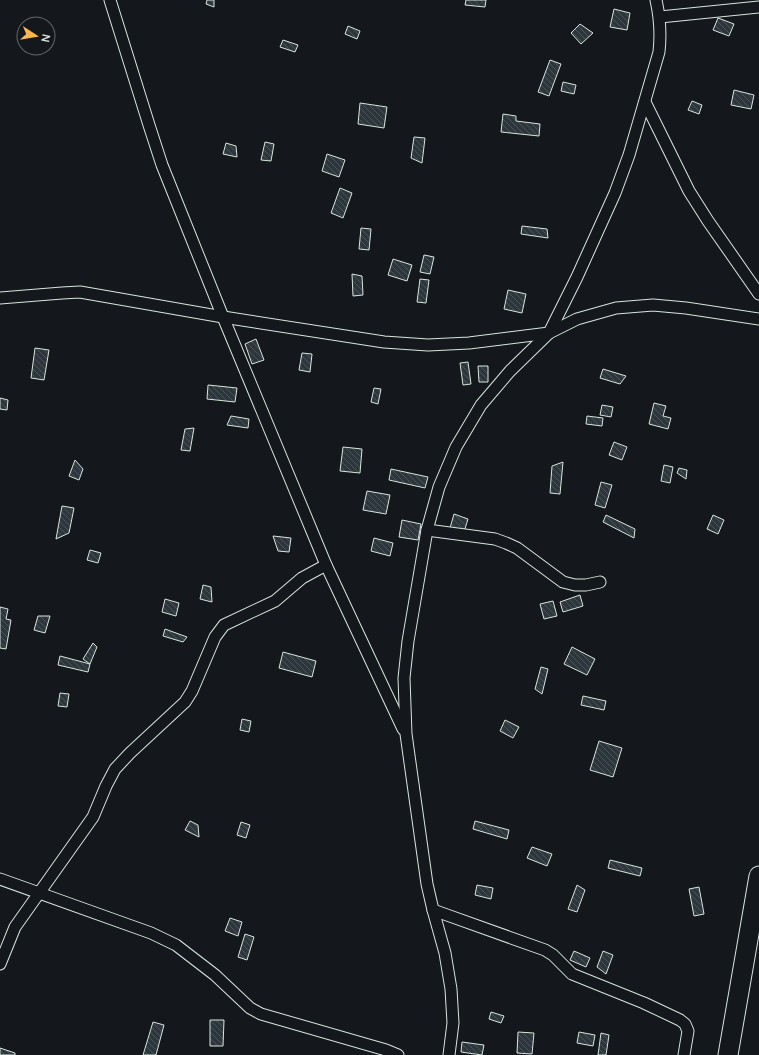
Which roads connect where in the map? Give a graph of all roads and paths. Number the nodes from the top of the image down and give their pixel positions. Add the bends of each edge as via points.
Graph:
1 (110, 0) edge
2 (656, 0) edge
3 (759, 7) edge
4 (660, 17) junction
5 (645, 102) junction
6 (759, 294) edge
7 (0, 298) edge
8 (223, 317) junction
9 (759, 320) edge
10 (549, 333) junction
11 (427, 530) junction
12 (326, 565) junction
13 (600, 582) dead end
14 (406, 734) junction
15 (759, 876) edge
16 (0, 879) edge
17 (39, 892) junction
18 (433, 910) junction
19 (0, 964) edge
20 (398, 1055) edge
21 (449, 1055) edge
22 (684, 1055) edge
23 (728, 1055) edge

1 - 8 street via 162,165
2 - 4 street
3 - 4 street
4 - 5 street via 659,52
5 - 6 street via 688,191
5 - 10 street via 615,193
7 - 8 street via 80,292
8 - 10 street via 384,342 469,343
8 - 12 street
9 - 10 street via 653,305 616,308 577,319
10 - 11 street via 510,371 481,405 456,447
11 - 13 street via 506,543 517,548 563,582 575,585
11 - 14 street via 404,678
12 - 14 street
12 - 17 street via 302,578 275,601 224,625 215,636 185,702 116,769 93,817
14 - 18 street
15 - 23 highway
16 - 17 street
17 - 19 street via 15,927
17 - 20 street via 151,933 176,945 216,975 250,1008 261,1014
18 - 21 street via 445,953 451,989 453,1023
18 - 22 street via 545,950 572,974 680,1020 688,1031

